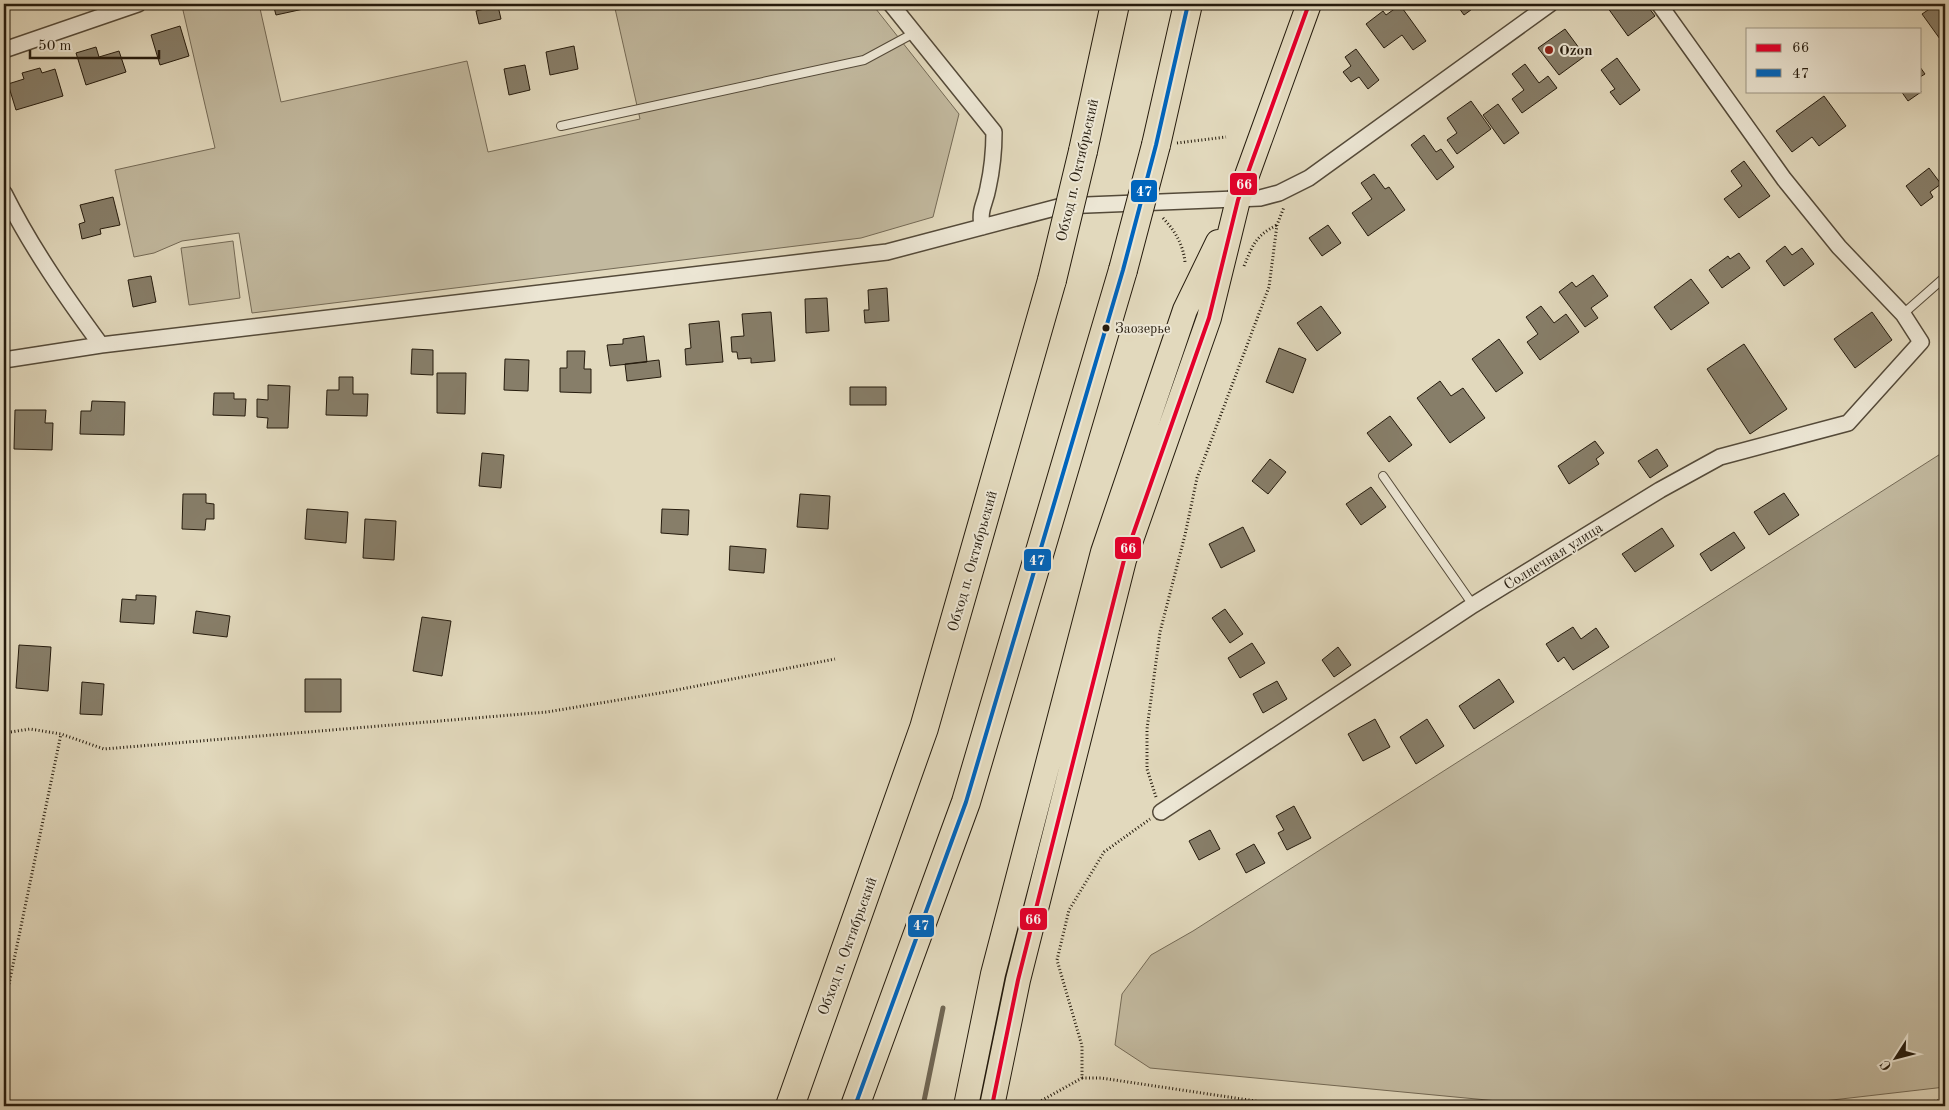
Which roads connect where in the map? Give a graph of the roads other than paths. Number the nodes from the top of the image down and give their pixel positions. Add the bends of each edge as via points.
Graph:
1 (138, 4) edge
2 (891, 4) edge
3 (1115, 4) edge
4 (1188, 4) edge
5 (1309, 4) edge
6 (1550, 4) edge
7 (1659, 4) edge
8 (914, 33) junction
9 (4, 50) edge
10 (561, 126) dead end
11 (4, 193) edge
12 (1238, 200) junction
13 (982, 226) junction
14 (1945, 277) edge
15 (1903, 314) junction
16 (101, 345) junction
17 (4, 360) edge
18 (1383, 476) dead end
19 (1473, 605) junction
20 (1161, 812) road end
21 (790, 1106) edge
22 (855, 1106) edge
23 (966, 1106) edge
24 (992, 1106) edge

1 - 9 street
2 - 8 street
3 - 21 highway, Обход п. Октябрьский, bridge via 1052,280 924,728
4 - 22 highway, bridge via 1123,270 966,802
5 - 12 main road
6 - 12 street via 1294,186 1260,198
7 - 15 street via 1784,179 1839,247
8 - 10 lane via 864,60
8 - 13 street via 994,132 988,189 980,214
11 - 16 street via 64,296
12 - 13 street via 1053,207
12 - 23 main road via 1185,310 1103,552 993,974
12 - 24 main road via 1209,318 1124,560 1018,980
13 - 16 street via 887,252
14 - 15 lane
15 - 19 street, Солнечная улица via 1921,342 1848,423 1720,457 1660,490
16 - 17 street
18 - 19 lane
19 - 20 street, Солнечная улица

